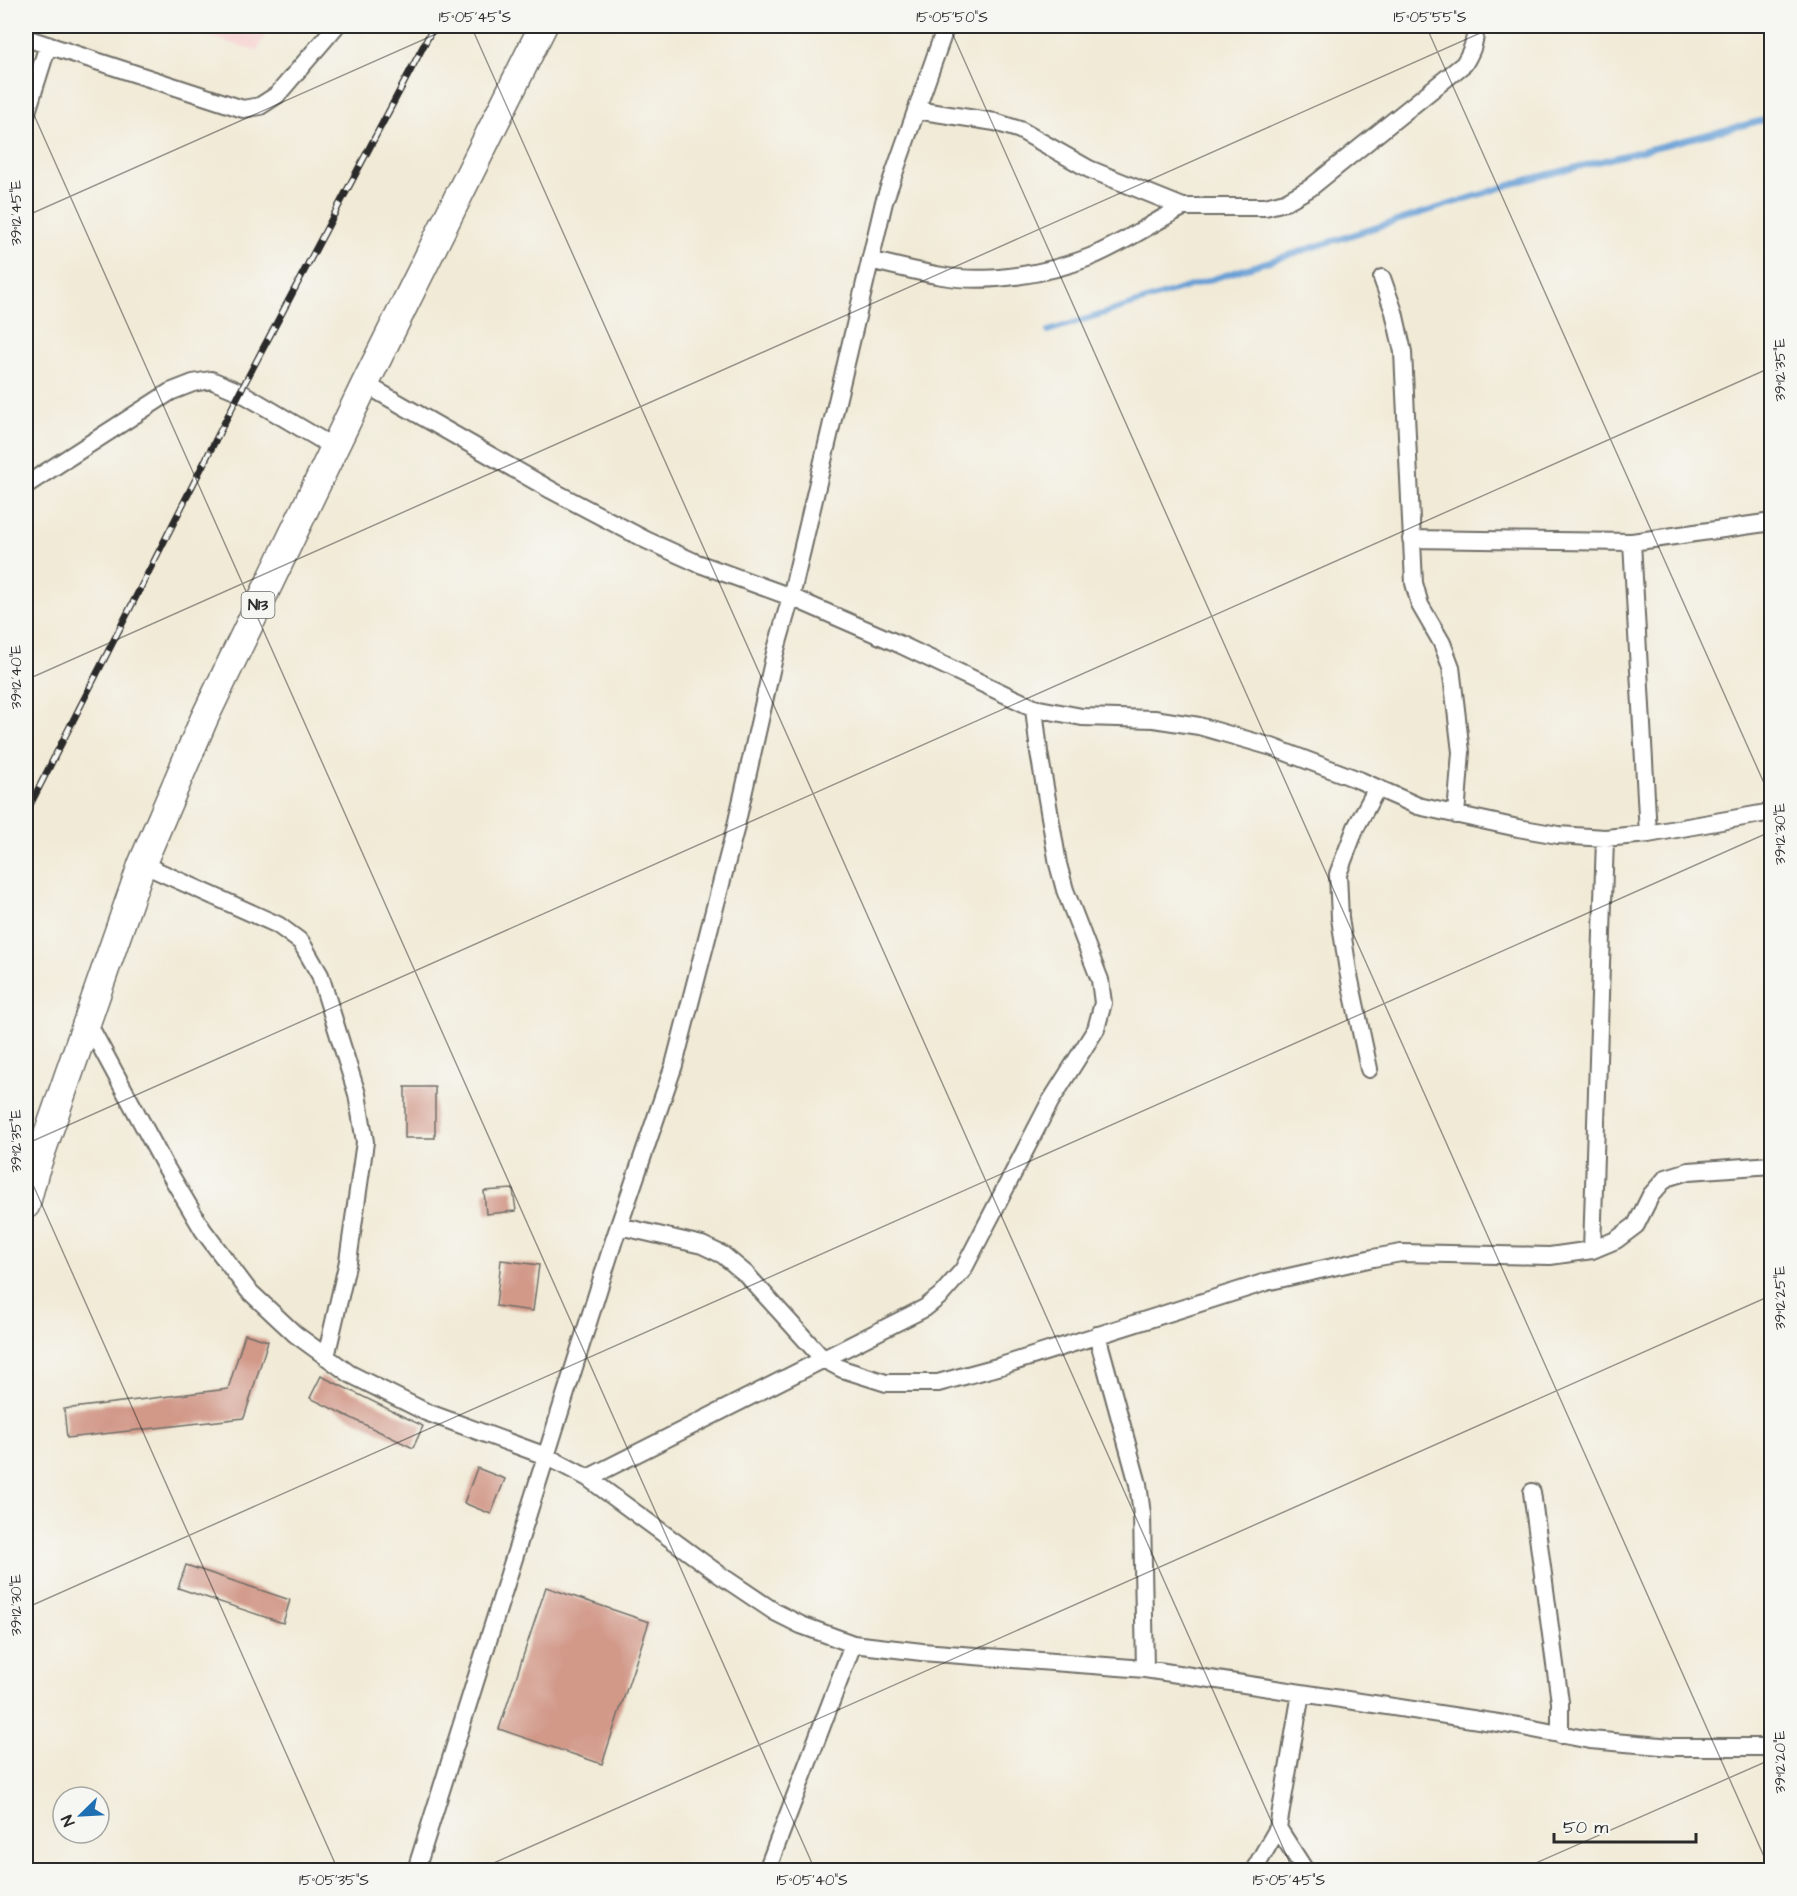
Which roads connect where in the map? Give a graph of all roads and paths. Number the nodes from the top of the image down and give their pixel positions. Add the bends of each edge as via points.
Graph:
1 (336, 26) edge
2 (543, 26) edge
3 (946, 26) edge
4 (1475, 26) edge
5 (26, 38) edge
6 (48, 45) junction
7 (916, 110) junction
8 (26, 115) edge
9 (1183, 207) junction
10 (870, 260) junction
11 (1382, 278) dead end
12 (365, 384) junction
13 (335, 448) junction
14 (26, 485) edge
15 (1772, 522) edge
16 (1411, 539) junction
17 (1632, 542) junction
18 (791, 597) junction
19 (1034, 708) junction
20 (1377, 788) junction
21 (1772, 812) edge
22 (1456, 815) junction
23 (1648, 834) junction
24 (1605, 838) junction
25 (142, 864) junction
26 (88, 1023) junction
27 (1369, 1069) dead end
28 (1772, 1165) edge
29 (26, 1205) edge
30 (619, 1226) junction
31 (1592, 1250) junction
32 (1097, 1335) junction
33 (326, 1357) junction
34 (823, 1359) junction
35 (546, 1456) junction
36 (588, 1478) junction
37 (1532, 1492) dead end
38 (853, 1644) junction
39 (1145, 1669) junction
40 (1301, 1693) junction
41 (1560, 1735) junction
42 (1772, 1747) edge
43 (1278, 1828) junction
44 (416, 1870) edge
45 (767, 1870) edge
46 (1254, 1870) edge
47 (1305, 1870) edge

1 - 6 street via 278,95 260,106 243,109
2 - 12 main road, N13
3 - 7 street
4 - 9 street via 1473,50 1464,64 1310,188 1285,202 1265,207
5 - 6 street
6 - 8 street
7 - 9 street via 995,122 1020,130 1089,169
7 - 10 street via 884,202
9 - 10 street via 1092,256 1061,267 981,280
10 - 18 street
11 - 16 street via 1403,352
12 - 13 main road, N13
12 - 18 street via 646,540
13 - 14 street via 240,392 211,380 170,392
13 - 25 main road, N13 via 204,719
15 - 17 street
16 - 17 street
16 - 22 street via 1420,605 1451,668 1461,752
17 - 23 street
18 - 19 street
18 - 30 street via 674,1065
19 - 20 street via 1082,717 1154,719 1199,726 1272,747
19 - 34 street via 1063,882 1100,980 1102,1003 1096,1029 1050,1102 963,1270 925,1308
20 - 22 street via 1418,806
20 - 27 street via 1356,827 1338,874 1348,971
21 - 23 street
22 - 24 street via 1558,835
23 - 24 street
24 - 31 street
25 - 26 main road, N13
25 - 33 street via 278,925 302,942 320,975 357,1094 365,1142 348,1261
26 - 29 main road, N13
26 - 33 street via 203,1230 248,1290
28 - 31 street via 1689,1171 1666,1178 1651,1195 1636,1225 1616,1240
30 - 34 street via 702,1245 723,1255 746,1274
30 - 35 street
31 - 32 street via 1550,1256 1401,1253 1266,1282
32 - 34 street via 938,1383 885,1383
32 - 39 street via 1138,1484
33 - 35 street via 350,1374 426,1412
34 - 36 street
35 - 36 street
35 - 44 street
36 - 38 street via 775,1612
37 - 41 street via 1560,1702
38 - 39 street
38 - 45 street
39 - 40 street
40 - 41 street
40 - 43 street
41 - 42 street via 1673,1747
43 - 46 street
43 - 47 street

